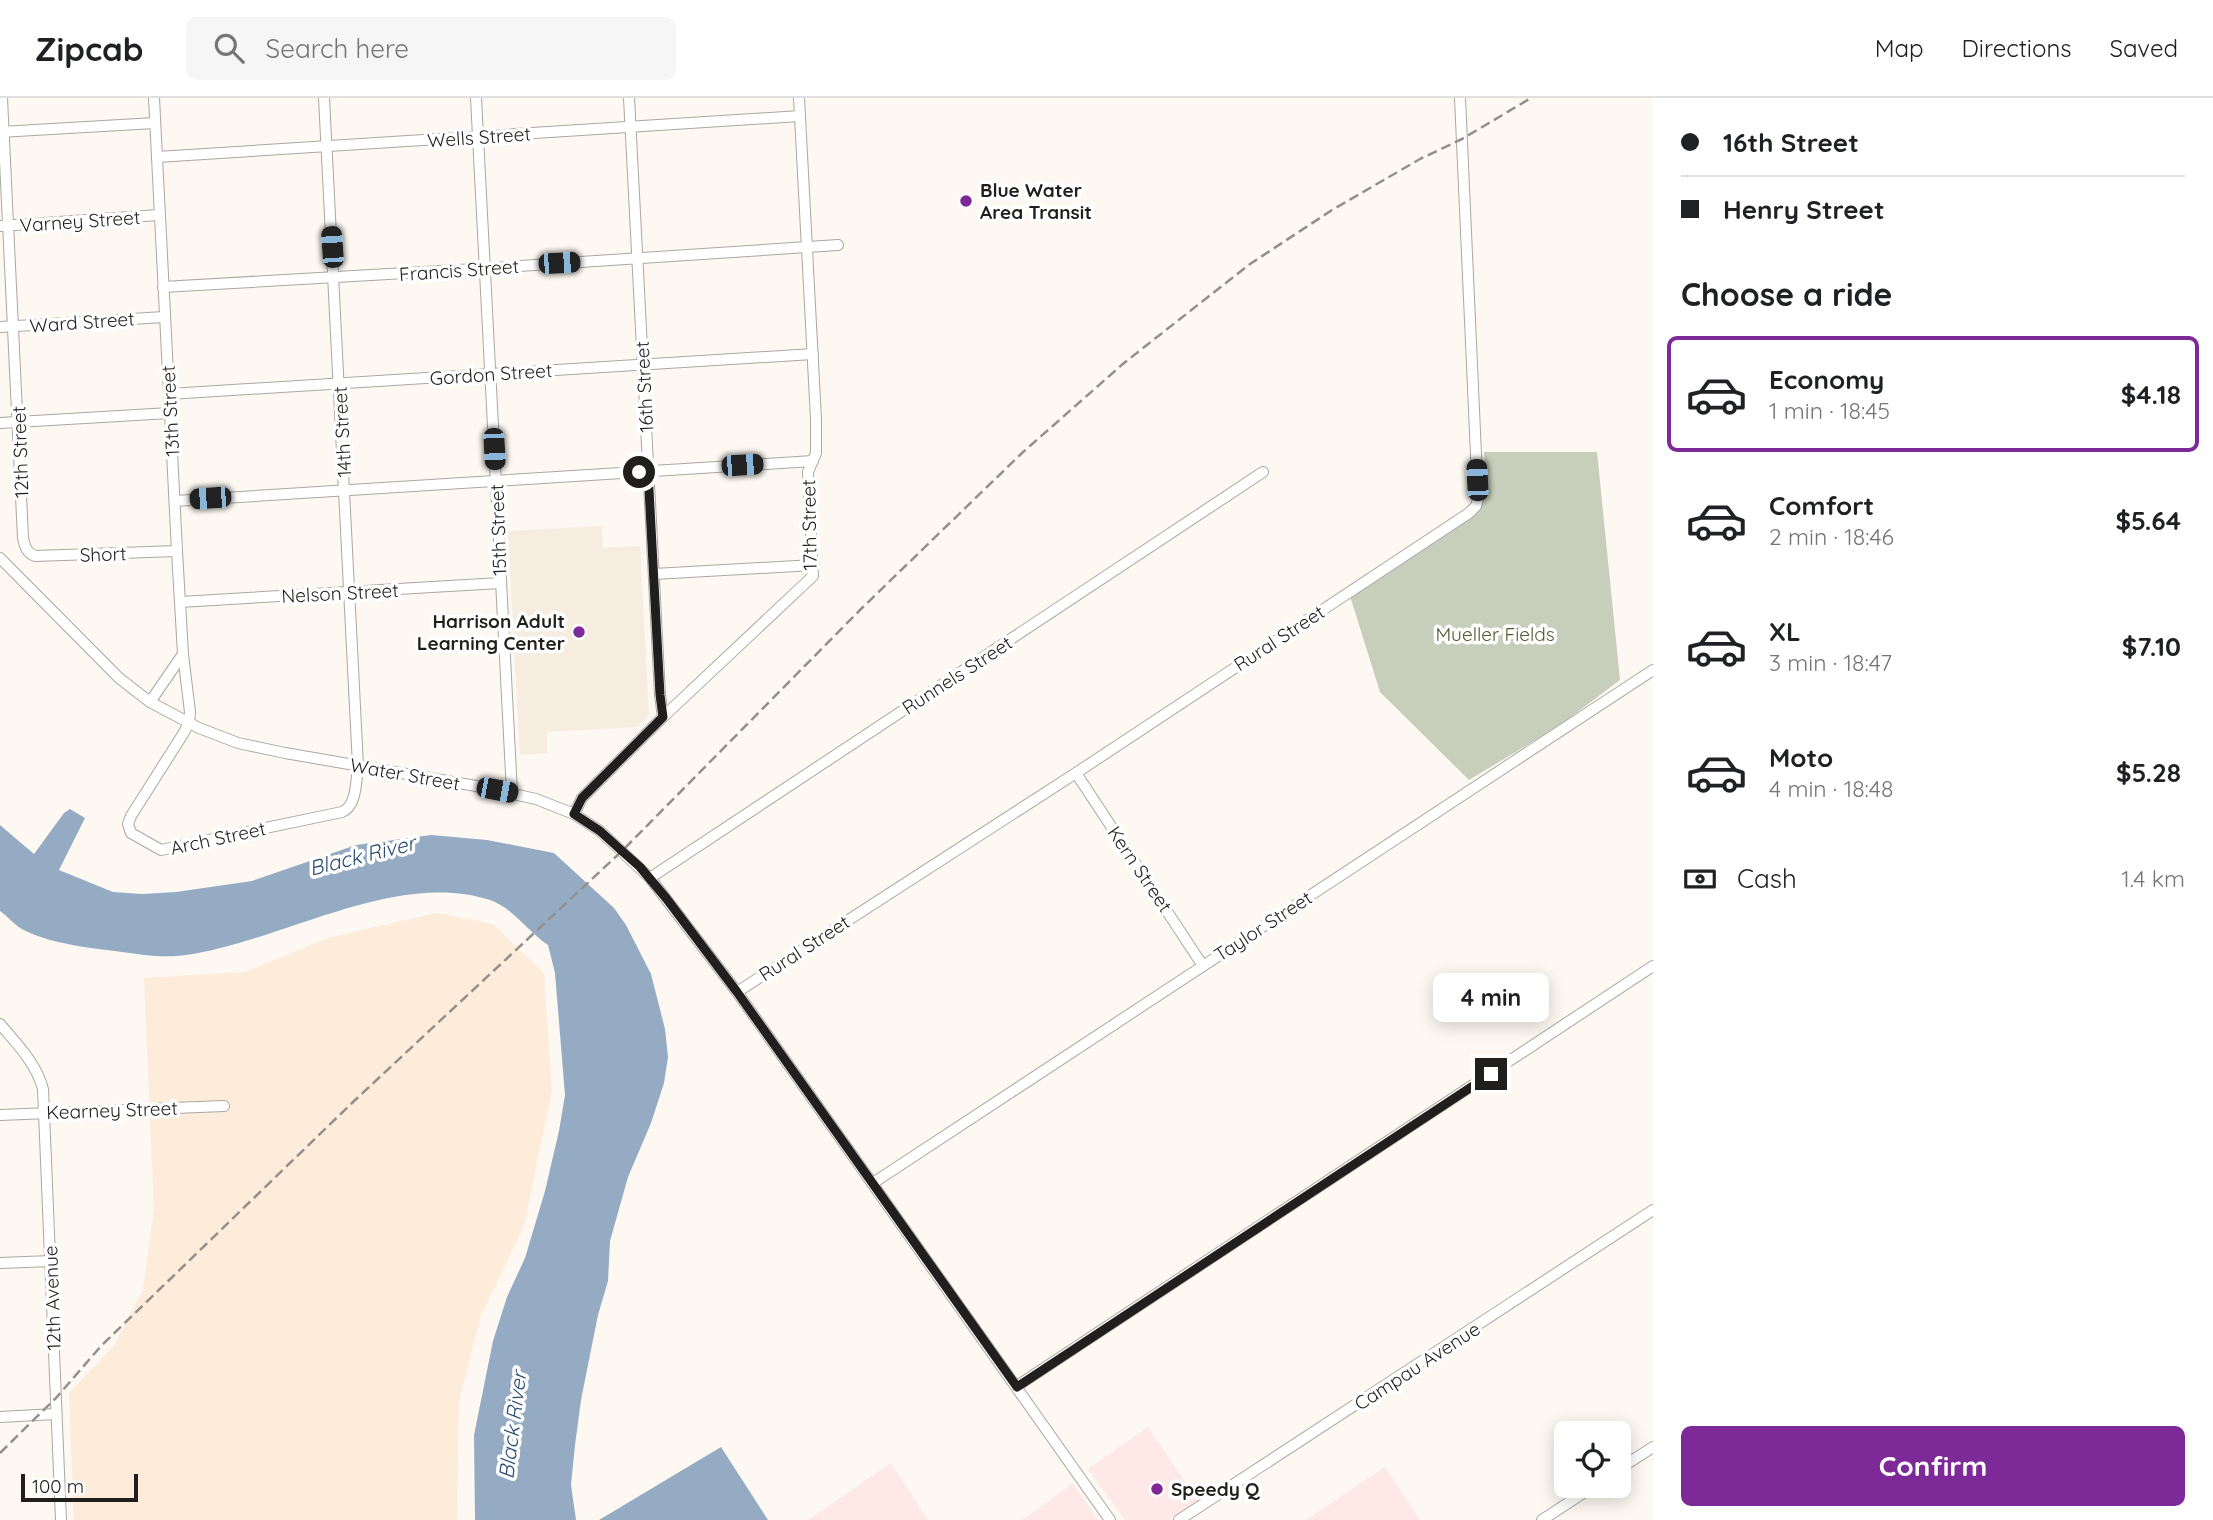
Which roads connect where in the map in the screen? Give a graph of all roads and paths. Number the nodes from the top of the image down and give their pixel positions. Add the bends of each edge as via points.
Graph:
1 (2, 98) edge
2 (154, 98) edge
3 (324, 98) edge
4 (477, 98) edge
5 (629, 98) edge
6 (799, 98) edge
7 (1460, 98) edge
8 (800, 116) junction
9 (155, 123) junction
10 (631, 128) junction
11 (2, 132) edge
12 (479, 138) junction
13 (327, 146) junction
14 (157, 157) junction
15 (159, 215) junction
16 (4, 226) edge
17 (838, 245) dead end
18 (807, 248) junction
19 (638, 258) junction
20 (485, 268) junction
21 (334, 277) junction
22 (163, 287) junction
23 (164, 317) junction
24 (0, 327) edge
25 (14, 327) junction
26 (813, 354) junction
27 (644, 365) junction
28 (491, 374) junction
29 (339, 383) junction
30 (169, 394) junction
31 (170, 413) junction
32 (19, 422) junction
33 (0, 423) edge
34 (813, 461) junction
35 (648, 471) junction
36 (1263, 472) dead end
37 (496, 481) junction
38 (345, 490) junction
39 (174, 501) junction
40 (177, 551) junction
41 (29, 554) joint
42 (0, 558) edge
43 (814, 565) junction
44 (654, 574) junction
45 (500, 583) junction
46 (350, 592) junction
47 (180, 602) junction
48 (183, 654) junction
49 (1653, 670) edge
50 (150, 702) junction
51 (663, 717) junction
52 (189, 723) junction
53 (358, 766) junction
54 (1076, 773) junction
55 (512, 793) junction
56 (574, 814) junction
57 (650, 878) junction
58 (1203, 966) junction
59 (1653, 967) edge
60 (737, 992) junction
61 (0, 1024) edge
62 (224, 1106) dead end
63 (45, 1112) junction
64 (0, 1115) edge
65 (873, 1183) junction
66 (1653, 1210) edge
67 (51, 1261) junction
68 (0, 1263) edge
69 (1017, 1387) junction
70 (56, 1414) junction
71 (0, 1417) edge
72 (1653, 1447) edge
73 (1631, 1461) edge
74 (1576, 1498) edge
75 (61, 1520) edge
76 (1110, 1520) edge
77 (1179, 1520) edge
78 (1542, 1520) edge

1 - 11 street, 12th Street
2 - 9 street, 13th Street
3 - 13 street, 14th Street
4 - 12 street, 15th Street
5 - 10 street, 16th Street
6 - 8 street, 17th Street
7 - 54 street, Rural Street via 1476,506
8 - 10 street, Wells Street
8 - 18 street, 17th Street
9 - 11 street
9 - 14 street, 13th Street
10 - 12 street, Wells Street
10 - 19 street, 16th Street
11 - 16 street, 12th Street
12 - 13 street, Wells Street
12 - 20 street, 15th Street
13 - 14 street, Wells Street
13 - 21 street, 14th Street
14 - 15 street, 13th Street
15 - 16 street, Varney Street
15 - 22 street, 13th Street
16 - 25 street, 12th Street
17 - 18 street, Francis Street
18 - 19 street, Francis Street
18 - 26 street, 17th Street
19 - 20 street, Francis Street
19 - 27 street, 16th Street
20 - 21 street, Francis Street
20 - 28 street, 15th Street
21 - 22 street, Francis Street
21 - 29 street, 14th Street
22 - 23 street, 13th Street
23 - 25 street, Ward Street
23 - 30 street, 13th Street
24 - 25 street, Ward Street
25 - 32 street, 12th Street
26 - 27 street, Gordon Street
26 - 34 street, 17th Street
27 - 28 street, Gordon Street
27 - 35 street, 16th Street
28 - 29 street, Gordon Street
28 - 37 street, 15th Street
29 - 30 street, Gordon Street
29 - 38 street, 14th Street
30 - 31 street, 13th Street
31 - 32 street
31 - 39 street, 13th Street
32 - 33 street
32 - 41 street, 12th Street via 23,538
34 - 35 street
34 - 43 street, 17th Street via 808,472
35 - 37 street
35 - 44 street, 16th Street
36 - 57 street, Runnels Street
37 - 38 street
37 - 45 street, 15th Street
38 - 39 street
38 - 46 street, 14th Street
39 - 40 street, 13th Street
40 - 41 street, Short
40 - 47 street, 13th Street
42 - 50 street, Water Street via 119,678
43 - 44 street
43 - 51 street, 17th Street via 809,581
44 - 51 street, 16th Street
45 - 46 street, Nelson Street
45 - 55 street, 15th Street
46 - 47 street, Nelson Street
46 - 53 street, 14th Street
47 - 48 street, 13th Street
48 - 50 street
48 - 52 street, 13th Street
49 - 58 street, Taylor Street
50 - 52 street, Water Street
51 - 56 street, 17th Street via 582,798
52 - 53 street, Water Street via 238,743
52 - 53 street, Arch Street via 129,820 131,833 158,850 347,810
53 - 55 street, Water Street
54 - 58 street, Kern Street
54 - 60 street, Rural Street
55 - 56 street, Water Street
56 - 57 street, Water Street via 600,831
57 - 60 street, Water Street
58 - 65 street, Taylor Street
59 - 69 street
60 - 65 street, Water Street
61 - 63 street, 12th Avenue via 40,1076
62 - 63 street, Kearney Street
63 - 64 street, Kearney Street
63 - 67 street, 12th Avenue
65 - 69 street, Water Street
66 - 77 street, Campau Avenue
67 - 68 street
67 - 70 street, 12th Avenue
69 - 76 street, Water Street
70 - 71 street
70 - 75 street, 12th Avenue
72 - 73 street
74 - 78 street

